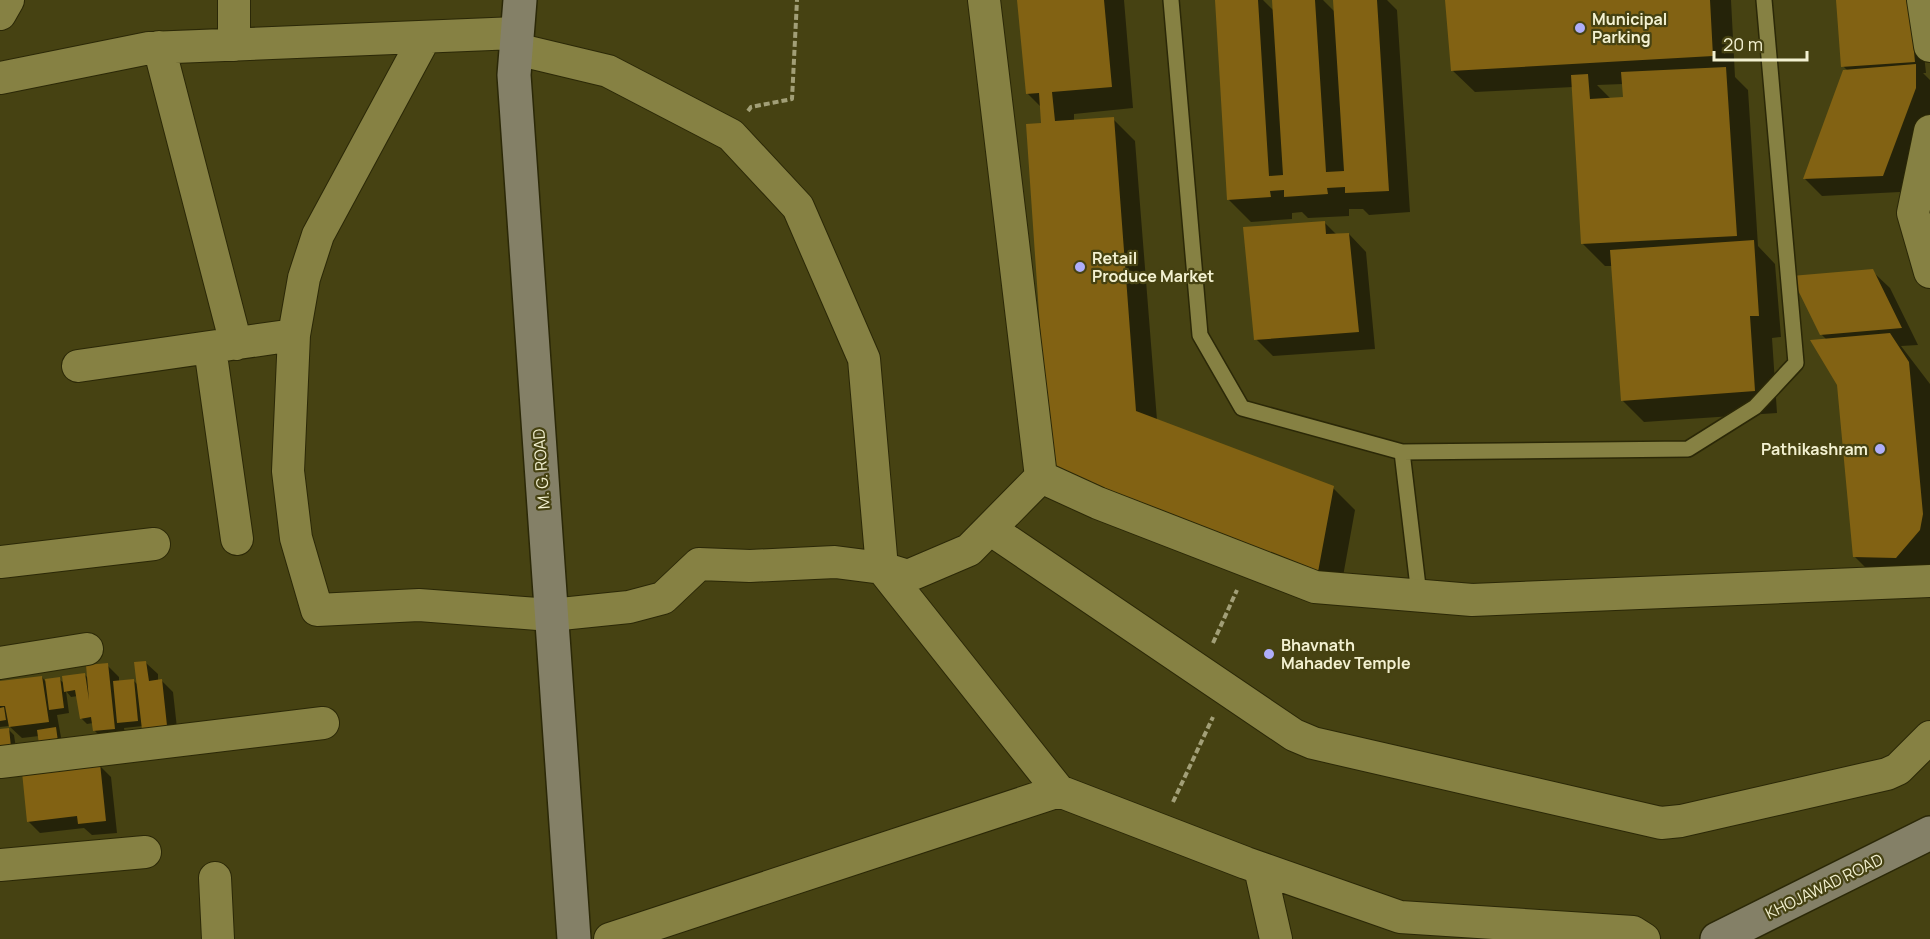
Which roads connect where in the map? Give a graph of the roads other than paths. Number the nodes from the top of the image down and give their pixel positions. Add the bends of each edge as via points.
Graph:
1 (8, 0) edge
2 (234, 0) edge
3 (520, 0) edge
4 (984, 0) edge
5 (1171, 0) edge
6 (1764, 0) edge
7 (1923, 0) edge
8 (0, 14) edge
9 (425, 37) junction
10 (517, 41) junction
11 (234, 45) junction
12 (1930, 46) edge
13 (159, 47) junction
14 (0, 78) edge
15 (1930, 131) edge
16 (1930, 272) edge
17 (294, 335) junction
18 (223, 346) junction
19 (78, 366) dead end
20 (1402, 452) junction
21 (1041, 477) junction
22 (990, 529) junction
23 (237, 539) dead end
24 (154, 544) dead end
25 (0, 562) edge
26 (882, 568) junction
27 (1930, 581) edge
28 (1419, 595) junction
29 (551, 615) junction
30 (87, 649) dead end
31 (0, 663) edge
32 (323, 723) dead end
33 (1930, 737) edge
34 (0, 762) edge
35 (1059, 791) junction
36 (1930, 833) edge
37 (145, 852) dead end
38 (0, 865) edge
39 (1260, 868) junction
40 (215, 878) dead end
41 (696, 926) edge
42 (218, 939) edge
43 (574, 939) edge
44 (610, 939) edge
45 (1276, 939) edge
46 (1644, 939) edge
47 (1717, 939) edge

1 - 8 street
2 - 11 street
3 - 10 main road, M. G. ROAD
4 - 21 street
5 - 20 lane via 1200,335 1242,408
6 - 20 lane via 1796,363 1755,407 1688,449
7 - 12 street
9 - 10 street
9 - 11 street
9 - 17 street via 318,235 304,278
10 - 26 street via 608,71 731,135 798,207 864,359
10 - 29 main road, M. G. ROAD via 514,75
11 - 13 street
13 - 14 street
13 - 18 street
15 - 16 street via 1913,213
17 - 18 street
17 - 29 street via 288,471 296,538 317,610 418,605
18 - 19 street
18 - 23 street
20 - 28 lane
21 - 22 street
21 - 28 street via 1315,587
22 - 26 street via 969,550 908,576
22 - 33 street via 1294,735 1313,743 1661,823 1681,822 1887,774 1898,769
24 - 25 street
26 - 29 street via 835,562 699,564 663,598 629,607
26 - 35 street
27 - 28 street via 1472,600
29 - 43 main road, M. G. ROAD
30 - 31 street
32 - 34 street
35 - 39 street
35 - 41 street
36 - 47 main road, KHOJAWAD ROAD
37 - 38 street
39 - 45 street
39 - 46 street via 1400,917 1633,932
40 - 42 street
41 - 44 street

